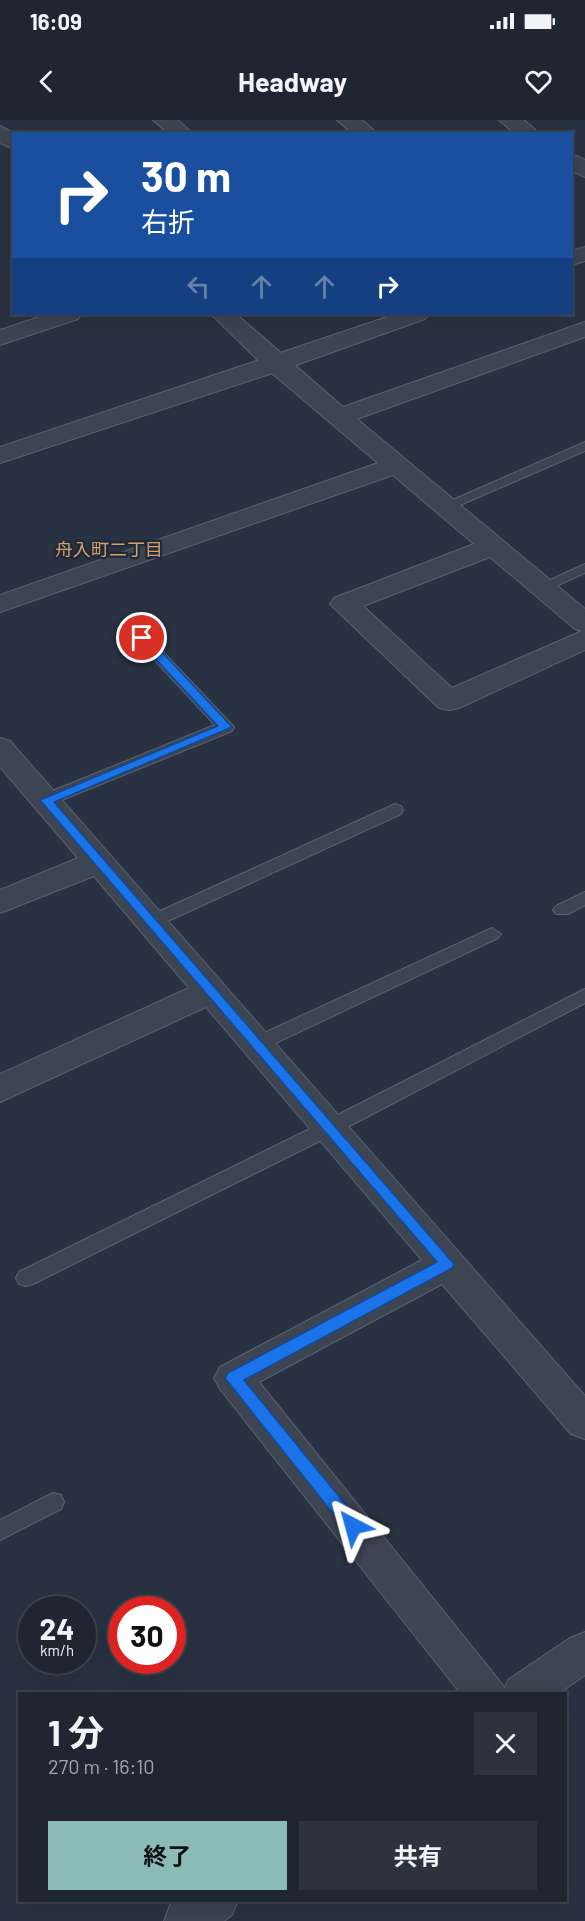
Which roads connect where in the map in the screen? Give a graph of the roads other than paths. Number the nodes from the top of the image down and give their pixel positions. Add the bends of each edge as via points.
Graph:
1 (164, 120) edge
2 (348, 120) edge
3 (510, 120) edge
4 (0, 132) edge
5 (180, 132) edge
6 (365, 132) edge
7 (527, 132) edge
8 (12, 143) edge
9 (67, 315) edge
10 (224, 315) edge
11 (414, 315) edge
12 (585, 329) edge
13 (0, 338) edge
14 (276, 364) junction
15 (339, 417) junction
16 (585, 446) edge
17 (0, 455) edge
18 (396, 465) junction
19 (446, 506) junction
20 (493, 546) junction
21 (585, 568) edge
22 (542, 586) junction
23 (0, 604) edge
24 (585, 623) edge
25 (142, 638) dead end
26 (585, 639) edge
27 (0, 748) edge
28 (46, 800) junction
29 (395, 810) dead end
30 (99, 862) junction
31 (585, 898) edge
32 (0, 902) edge
33 (562, 910) dead end
34 (151, 922) junction
35 (492, 934) dead end
36 (211, 991) junction
37 (585, 995) edge
38 (257, 1044) junction
39 (0, 1089) edge
40 (329, 1128) junction
41 (447, 1264) junction
42 (26, 1278) dead end
43 (585, 1423) edge
44 (53, 1502) dead end
45 (0, 1531) edge
46 (585, 1651) edge
47 (485, 1692) edge
48 (526, 1692) edge
49 (213, 1902) edge
50 (186, 1921) edge

1 - 5 street
2 - 6 street
3 - 7 street
4 - 8 street
9 - 13 street
10 - 14 street
11 - 14 street
12 - 15 street
14 - 15 street
14 - 17 street
15 - 18 street
16 - 19 lane
18 - 19 street
18 - 23 street
19 - 20 street
20 - 22 street
20 - 26 street via 344,604 449,701
21 - 22 lane
22 - 24 street
25 - 28 lane via 226,727
27 - 28 street
28 - 30 street
29 - 34 lane
30 - 32 street
30 - 34 street
31 - 33 lane
34 - 36 street
35 - 38 lane
36 - 38 street
36 - 39 street
37 - 40 lane
38 - 40 street
40 - 41 street
40 - 42 lane
41 - 43 street
41 - 47 street via 233,1378
44 - 45 lane
46 - 48 street
49 - 50 street

